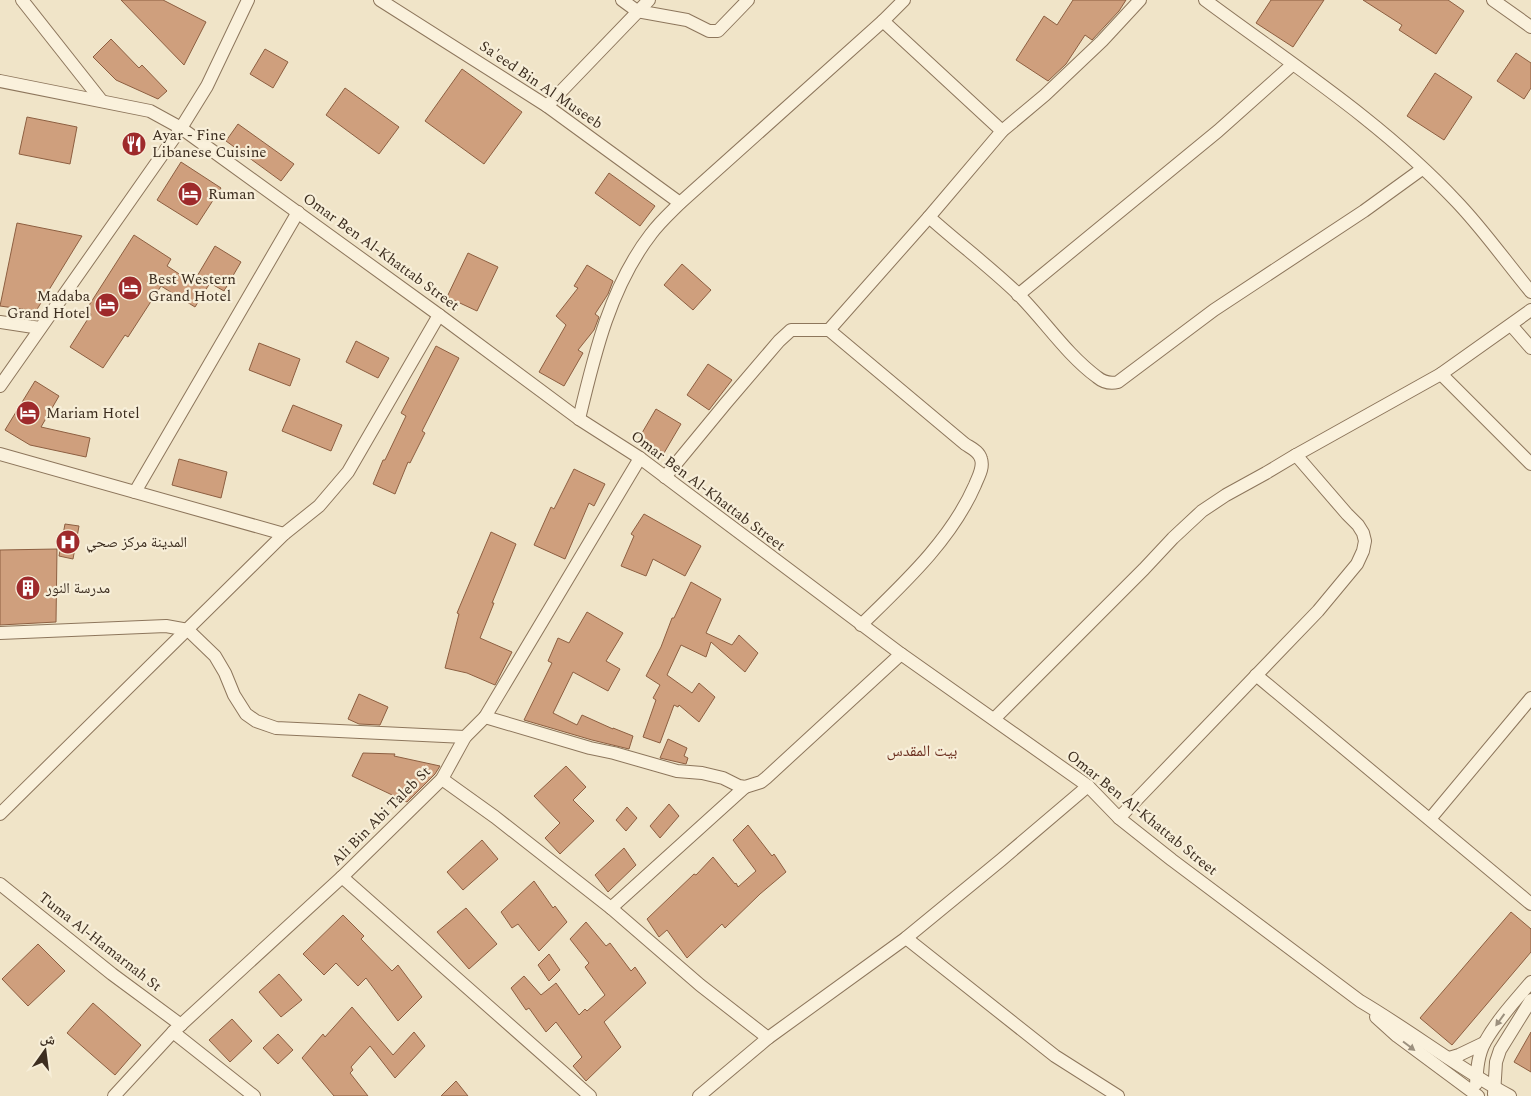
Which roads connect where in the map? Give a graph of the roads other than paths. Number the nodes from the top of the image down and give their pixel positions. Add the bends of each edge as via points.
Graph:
1 (22, 0) edge
2 (248, 0) edge
3 (380, 0) edge
4 (622, 0) edge
5 (649, 0) edge
6 (748, 0) edge
7 (904, 0) edge
8 (1140, 0) edge
9 (1205, 0) edge
10 (1493, 0) edge
11 (637, 12) junction
12 (883, 21) junction
13 (1531, 27) edge
14 (1292, 64) junction
15 (0, 81) edge
16 (101, 100) junction
17 (547, 106) junction
18 (181, 128) junction
19 (1002, 131) junction
20 (1422, 169) junction
21 (680, 203) junction
22 (298, 212) junction
23 (929, 217) junction
24 (1531, 292) edge
25 (1018, 295) junction
26 (1531, 310) edge
27 (439, 314) junction
28 (0, 322) edge
29 (1510, 325) junction
30 (40, 328) junction
31 (828, 330) junction
32 (1531, 348) edge
33 (1441, 374) junction
34 (0, 386) edge
35 (579, 419) junction
36 (0, 454) edge
37 (1296, 455) junction
38 (640, 458) junction
39 (1531, 464) edge
40 (666, 477) junction
41 (135, 492) junction
42 (284, 534) junction
43 (861, 625) junction
44 (188, 630) junction
45 (0, 633) edge
46 (901, 654) junction
47 (1256, 675) junction
48 (1531, 698) edge
49 (485, 717) junction
50 (994, 719) junction
51 (465, 737) junction
52 (442, 779) junction
53 (1088, 786) junction
54 (745, 787) junction
55 (0, 814) edge
56 (1118, 818) junction
57 (1430, 819) junction
58 (342, 877) junction
59 (0, 884) edge
60 (1531, 904) edge
61 (611, 908) junction
62 (906, 938) junction
63 (1531, 982) edge
64 (1531, 1000) edge
65 (1360, 1001) junction
66 (177, 1029) junction
67 (768, 1038) junction
68 (1484, 1043) junction
69 (1449, 1058) junction
70 (1476, 1076) junction
71 (1494, 1092) edge
72 (1475, 1095) edge
73 (114, 1096) edge
74 (254, 1096) edge
75 (590, 1096) edge
76 (699, 1096) edge
77 (1118, 1096) edge
78 (1510, 1096) edge

1 - 16 street
2 - 18 street via 207,86
3 - 17 street, Sa'eed Bin Al Museeb
4 - 11 street
5 - 11 street
6 - 11 street via 718,30 709,31 687,20
7 - 12 street
8 - 19 street via 1102,41
9 - 14 street
10 - 13 street
11 - 17 street
12 - 19 street
12 - 21 street
14 - 20 street via 1365,117
14 - 25 street via 1218,131
15 - 16 street, Omar Ben Al-Khattab Street
16 - 18 street, Omar Ben Al-Khattab Street via 150,110
17 - 21 street, Sa'eed Bin Al Museeb
18 - 22 street, Omar Ben Al-Khattab Street
18 - 30 street
19 - 23 street
20 - 24 street via 1456,201
20 - 25 street via 1214,310 1118,382 1105,382 1086,368
21 - 35 street via 651,233 629,268 608,314 592,361
22 - 27 street, Omar Ben Al-Khattab Street
22 - 41 street
23 - 25 street
23 - 31 street
26 - 29 street
27 - 35 street, Omar Ben Al-Khattab Street
27 - 42 street via 348,472 319,506
28 - 30 street
29 - 32 street
29 - 33 street
30 - 34 street
31 - 40 street via 791,330
31 - 43 street via 977,452 981,459 982,470 967,503 936,548
33 - 37 street
33 - 39 street
35 - 38 street, Omar Ben Al-Khattab Street
36 - 41 street
37 - 47 street via 1358,525 1363,533 1363,551 1357,564 1318,611
37 - 50 street via 1202,511
38 - 40 street, Omar Ben Al-Khattab Street
38 - 49 street, Ali Bin Abi Taleb St
40 - 43 street, Omar Ben Al-Khattab Street
41 - 42 street
42 - 44 street
43 - 46 street, Omar Ben Al-Khattab Street
44 - 45 street via 166,626
44 - 51 street via 215,656 234,695 246,714 256,721 276,728
44 - 55 street
46 - 50 street, Omar Ben Al-Khattab Street
46 - 54 street via 766,778
47 - 56 street
47 - 57 street
48 - 57 street
49 - 51 street, Ali Bin Abi Taleb St
49 - 54 street via 677,771 723,778
50 - 53 street, Omar Ben Al-Khattab Street
51 - 52 street, Ali Bin Abi Taleb St
52 - 58 street, Ali Bin Abi Taleb St
52 - 61 street
53 - 56 street, Omar Ben Al-Khattab Street
53 - 62 street
54 - 61 street
56 - 65 street, Omar Ben Al-Khattab Street
57 - 60 street
58 - 66 street, Ali Bin Abi Taleb St
58 - 75 street
59 - 66 street, Tuma Al-Hamarnah St
61 - 67 street via 700,985
62 - 67 street
62 - 77 street via 1055,1056
63 -> 68 street
64 - 71 street via 1500,1050
65 - 69 street
65 -> 72 street via 1397,1036
66 - 73 street, Ali Bin Abi Taleb St
66 - 74 street, Tuma Al-Hamarnah St
67 - 76 street
68 - 69 street
68 - 70 street
69 - 70 street
70 - 71 street
70 - 72 street
71 - 78 street

